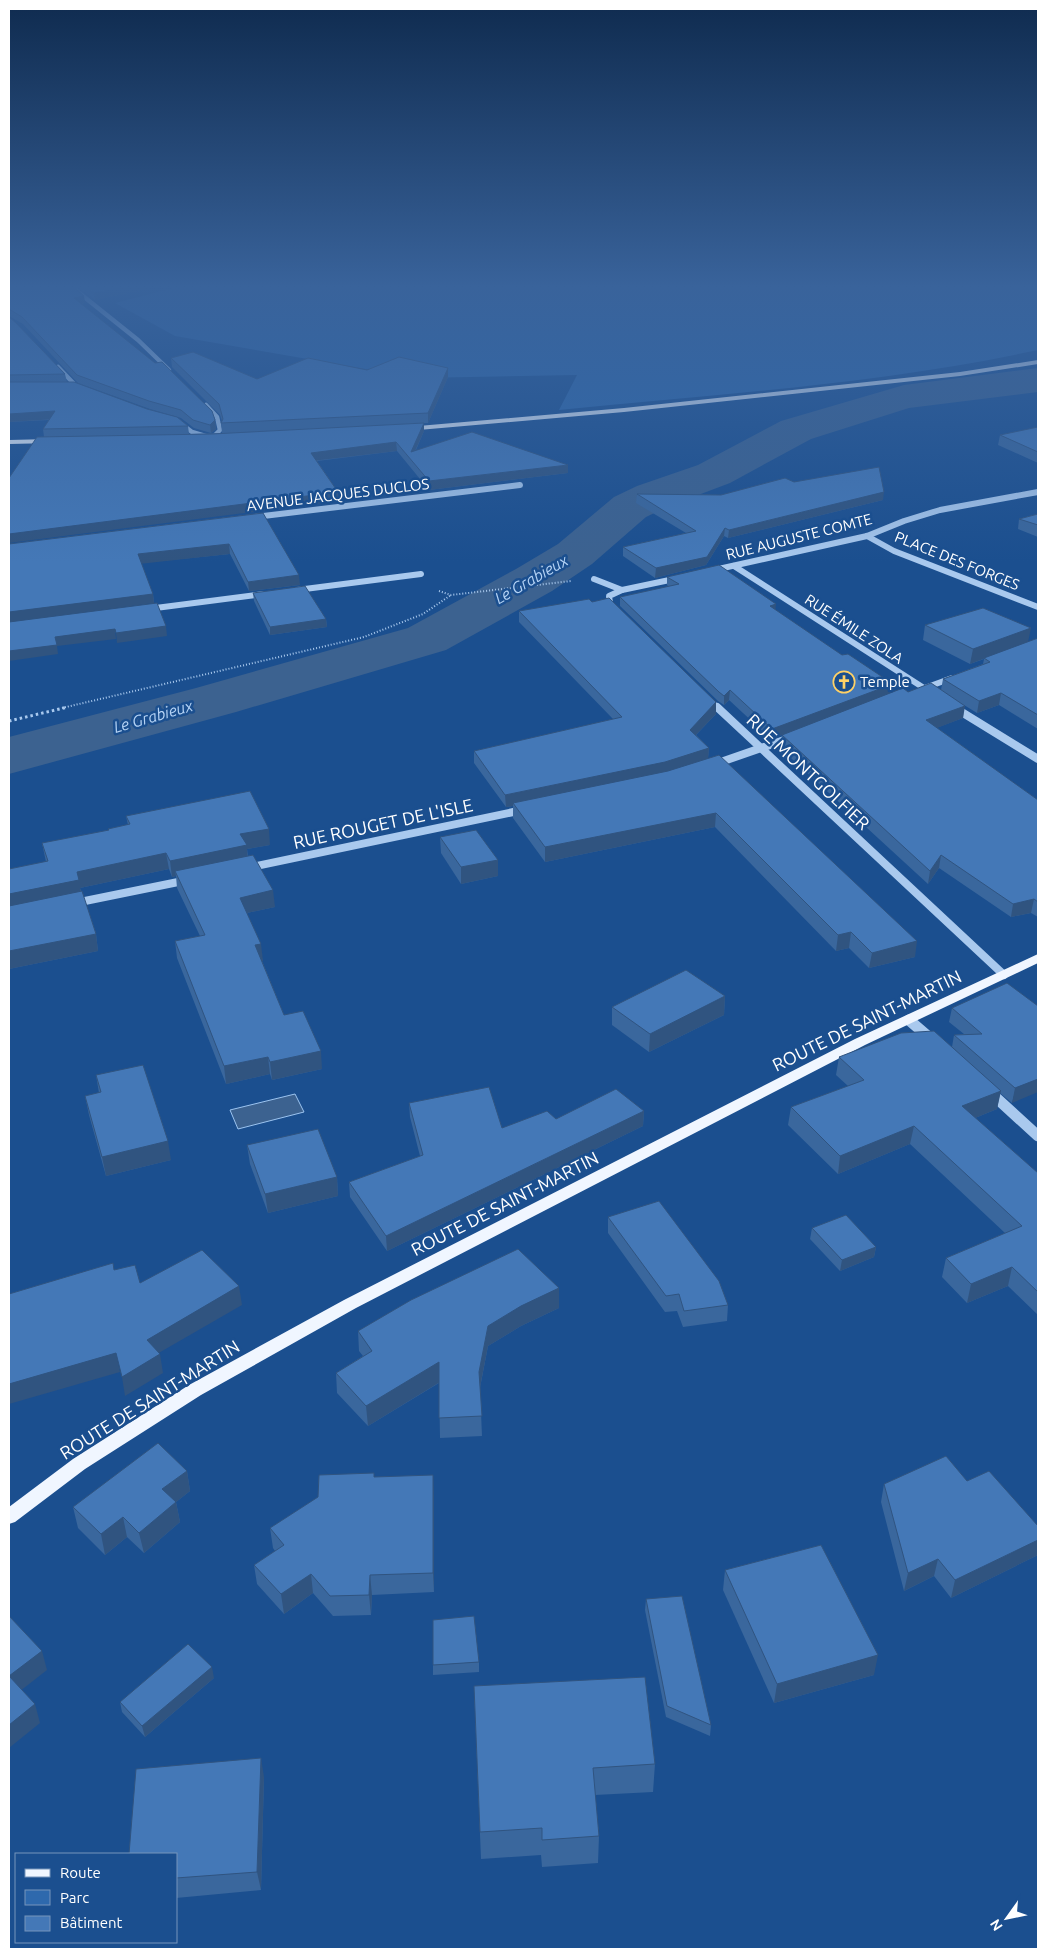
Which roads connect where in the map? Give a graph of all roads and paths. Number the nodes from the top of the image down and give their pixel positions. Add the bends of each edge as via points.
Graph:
1 (69, 379) edge
2 (910, 379) edge
3 (67, 386) edge
4 (76, 386) junction
5 (85, 389) edge
6 (204, 404) edge
7 (172, 420) edge
8 (394, 430) edge
9 (212, 438) junction
10 (222, 438) edge
11 (187, 439) edge
12 (56, 441) edge
13 (9, 442) edge
14 (520, 486) dead end
15 (1038, 492) edge
16 (248, 518) edge
17 (867, 536) junction
18 (734, 566) junction
19 (708, 572) edge
20 (421, 574) dead end
21 (683, 577) edge
22 (594, 579) dead end
23 (574, 580) dead end
24 (622, 590) junction
25 (285, 591) edge
26 (275, 592) edge
27 (1038, 607) edge
28 (137, 610) edge
29 (618, 612) edge
30 (959, 675) edge
31 (924, 688) junction
32 (915, 692) edge
33 (932, 693) edge
34 (703, 694) edge
35 (949, 703) edge
36 (9, 721) edge
37 (797, 736) edge
38 (760, 749) junction
39 (1038, 759) edge
40 (704, 768) edge
41 (530, 809) edge
42 (240, 869) edge
43 (192, 879) edge
44 (67, 905) edge
45 (1038, 958) edge
46 (1004, 976) junction
47 (909, 1020) junction
48 (939, 1046) edge
49 (981, 1085) edge
50 (1038, 1136) edge
51 (9, 1517) edge

1 - 4 street
2 - 8 main road via 634,409
3 - 4 street
4 - 5 street
6 - 9 street via 217,416 220,430
7 - 9 street via 192,432
9 - 10 main road
9 - 11 main road
12 - 13 main road
14 - 16 street, AVENUE JACQUES DUCLOS
15 - 17 street, RUE AUGUSTE COMTE via 940,510
17 - 18 street, RUE AUGUSTE COMTE
17 - 27 street, PLACE DES FORGES via 894,551
18 - 19 street, RUE AUGUSTE COMTE
18 - 31 street, RUE ÉMILE ZOLA
20 - 25 street
21 - 24 street
22 - 24 street
23 - 36 path via 451,595 423,614 364,637
24 - 29 street via 609,596 610,603
26 - 28 street
30 - 31 street
31 - 32 street
31 - 33 street, RUE ÉMILE ZOLA
34 - 38 street, RUE MONTGOLFIER
35 - 39 street
37 - 38 street
38 - 40 street
38 - 46 street, RUE MONTGOLFIER
41 - 42 street, RUE ROUGET DE L'ISLE
43 - 44 street
45 - 46 main road, ROUTE DE SAINT-MARTIN
46 - 47 main road, ROUTE DE SAINT-MARTIN
47 - 48 street
47 - 51 main road, ROUTE DE SAINT-MARTIN via 860,1042 350,1304 195,1390 79,1464
49 - 50 street

